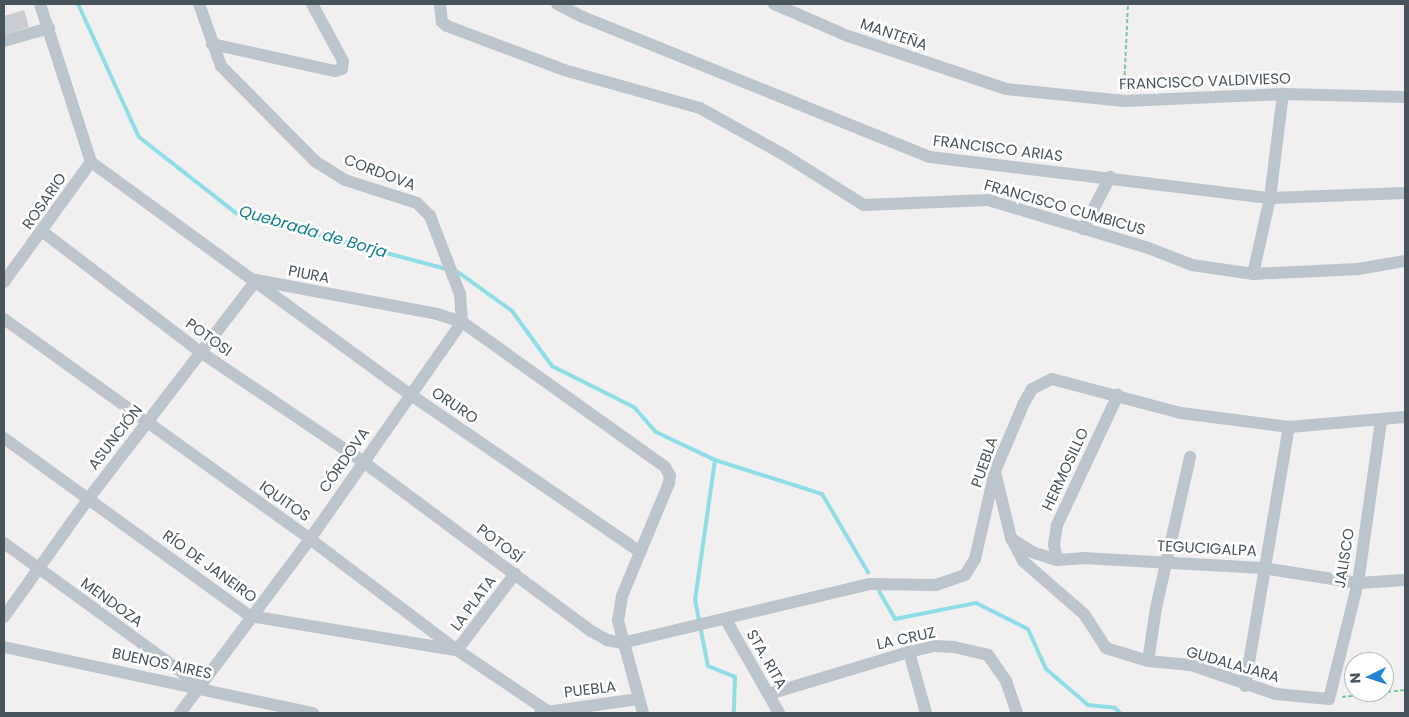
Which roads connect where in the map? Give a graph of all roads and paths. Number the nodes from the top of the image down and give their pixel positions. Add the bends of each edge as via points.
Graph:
1 (40, 4) edge
2 (199, 4) edge
3 (312, 4) edge
4 (440, 4) edge
5 (557, 4) edge
6 (774, 4) edge
7 (1128, 4) edge
8 (49, 28) junction
9 (4, 41) edge
10 (212, 44) junction
11 (1006, 89) joint
12 (1283, 94) junction
13 (1405, 97) edge
14 (1124, 101) junction
15 (92, 162) junction
16 (1110, 177) junction
17 (1405, 194) edge
18 (1270, 198) junction
19 (1083, 230) junction
20 (43, 232) junction
21 (1405, 261) edge
22 (1253, 274) junction
23 (256, 280) junction
24 (4, 282) edge
25 (4, 319) edge
26 (462, 322) junction
27 (202, 353) junction
28 (411, 395) junction
29 (1118, 395) junction
30 (1405, 417) edge
31 (1381, 421) junction
32 (147, 423) junction
33 (1290, 428) junction
34 (4, 438) edge
35 (1190, 458) dead end
36 (362, 461) junction
37 (995, 471) junction
38 (89, 498) junction
39 (1011, 538) junction
40 (310, 539) junction
41 (4, 543) edge
42 (640, 552) junction
43 (1057, 560) junction
44 (1166, 562) junction
45 (1263, 568) junction
46 (39, 570) junction
47 (515, 574) junction
48 (1405, 580) edge
49 (1358, 583) junction
50 (250, 616) junction
51 (4, 617) edge
52 (726, 620) junction
53 (622, 643) junction
54 (4, 647) edge
55 (457, 650) junction
56 (909, 652) junction
57 (1148, 661) junction
58 (1245, 686) junction
59 (201, 687) junction
60 (1405, 690) edge
61 (769, 694) junction
62 (1330, 698) junction
63 (638, 699) junction
64 (543, 712) edge
65 (180, 713) edge
66 (313, 713) edge
67 (643, 713) edge
68 (779, 713) edge
69 (926, 713) edge
70 (1017, 713) edge

1 - 8 street
2 - 10 street, CORDOVA
3 - 10 street via 343,61 342,69 335,71
4 - 19 street, FRANCISCO CUMBICUS via 442,22 447,26 564,70 700,108 864,205 988,200
5 - 16 street, FRANCISCO ARIAS via 582,17 930,157
6 - 11 street, MANTEÑA via 848,36
7 - 14 path
8 - 9 street
8 - 15 street
10 - 26 street, CORDOVA via 221,66 239,87 315,161 345,180 417,203 430,216 460,294
11 - 14 street, FRANCISCO VALDIVIESO
12 - 13 street, FRANCISCO VALDIVIESO
12 - 14 street, FRANCISCO VALDIVIESO
12 - 18 street
15 - 20 street, ROSARIO
15 - 23 street, PIURA
16 - 18 street, FRANCISCO ARIAS
16 - 19 street
17 - 18 street, FRANCISCO ARIAS
18 - 22 street
19 - 22 street, FRANCISCO CUMBICUS via 1146,247 1192,265
20 - 24 street, ROSARIO
20 - 27 street, POTOSI
21 - 22 street, FRANCISCO CUMBICUS via 1332,272
23 - 26 street, PIURA via 436,314
23 - 27 street, ASUNCIÓN
23 - 28 street, ORURO
25 - 32 street, IQUITOS
26 - 28 street, CÓRDOVA
26 - 42 street, PIURA via 665,467 670,476
27 - 32 street, ASUNCIÓN
27 - 36 street, POTOSI
28 - 36 street, CÓRDOVA
28 - 42 street, ORURO
29 - 33 street, PUEBLA via 1202,417
29 - 37 street, PUEBLA via 1062,379 1052,378 1038,384 1023,405
29 - 43 street, HERMOSILLO via 1057,525 1054,544
30 - 31 street, PUEBLA
31 - 33 street, PUEBLA
31 - 49 street, JALISCO
32 - 38 street, ASUNCIÓN
32 - 40 street, IQUITOS
33 - 45 street
34 - 38 street, RÍO DE JANEIRO
35 - 44 street
36 - 40 street, CÓRDOVA
36 - 47 street, POTOSÍ
37 - 39 street, GUDALAJARA
37 - 52 street, PUEBLA via 974,559 965,575 958,580 936,585 869,584
38 - 46 street, ASUNCIÓN
38 - 50 street, RÍO DE JANEIRO
39 - 43 street, TEGUCIGALPA via 1032,552
39 - 57 street, GUDALAJARA via 1028,568 1084,614 1106,648
40 - 50 street, CÓRDOVA
40 - 55 street, IQUITOS
41 - 46 street, MENDOZA
42 - 53 street via 622,596 618,620
43 - 44 street, TEGUCIGALPA
44 - 45 street, TEGUCIGALPA
44 - 57 street
45 - 49 street, TEGUCIGALPA
45 - 58 street
46 - 51 street, ASUNCIÓN
46 - 59 street, MENDOZA
47 - 53 street, POTOSÍ via 591,631 607,640
47 - 55 street, LA PLATA
48 - 49 street, TEGUCIGALPA
49 - 62 street, JALISCO
50 - 55 street, RÍO DE JANEIRO
50 - 59 street, CÓRDOVA
52 - 53 street, PUEBLA
52 - 61 street, STA. RITA
53 - 63 street
54 - 59 street, BUENOS AIRES
55 - 64 street, IQUITOS
56 - 61 street, LA CRUZ
56 - 69 street
56 - 70 street, LA CRUZ via 934,646 954,646 988,655 1006,681
57 - 58 street, GUDALAJARA via 1191,665
58 - 62 street, GUDALAJARA via 1276,694
59 - 65 street, CÓRDOVA
59 - 66 street, BUENOS AIRES
60 - 62 path
61 - 68 street, STA. RITA
63 - 64 street, PUEBLA
63 - 67 street

